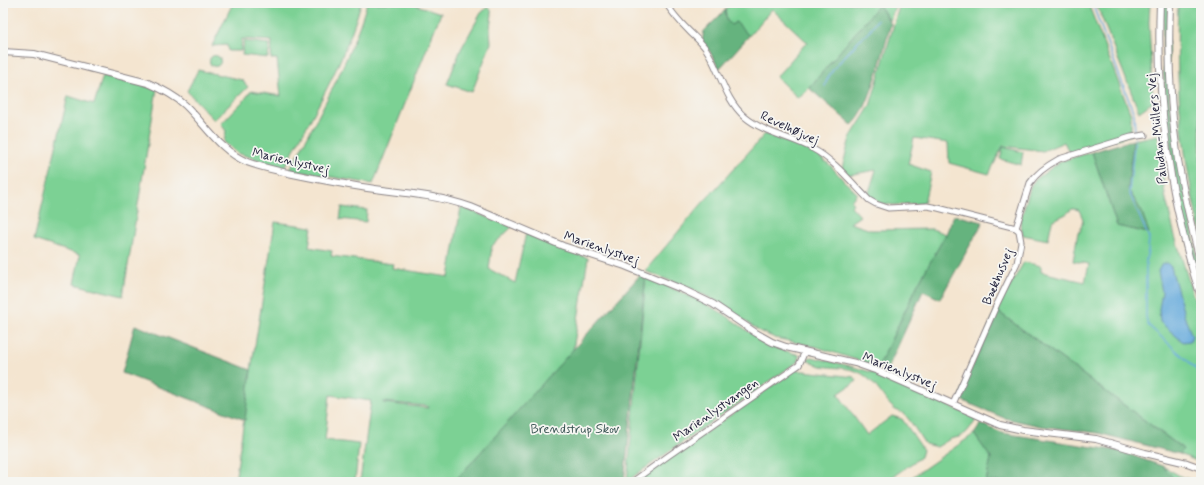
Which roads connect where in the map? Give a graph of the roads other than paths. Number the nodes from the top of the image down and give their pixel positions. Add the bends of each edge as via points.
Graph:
1 (666, 3) edge
2 (1160, 3) edge
3 (1170, 3) edge
4 (3, 52) edge
5 (1145, 135) dead end
6 (1016, 228) junction
7 (1201, 264) edge
8 (1201, 296) edge
9 (805, 351) junction
10 (954, 404) junction
11 (1201, 468) edge
12 (632, 482) edge

1 - 6 street, Revelhøjvej via 706,50 728,94 745,117 819,152 869,200 888,208 927,206
2 - 8 street, Paludan-Müllers Vej via 1162,102 1169,161 1178,215
3 - 7 street, Paludan-Müllers Vej via 1170,74 1178,159
4 - 9 street, Marienlystvej via 34,54 148,83 177,99 225,148 248,163 296,175 457,202 564,246 625,266 677,287 712,304 772,342
5 - 6 street, Bækhusvej via 1059,159 1050,165 1030,183
6 - 10 street, Bækhusvej via 1021,242 1017,263
9 - 10 street, Marienlystvej via 855,363
9 - 12 street, Marienlystvangen via 799,365
10 - 11 street, Marienlystvej via 1012,428 1096,439

